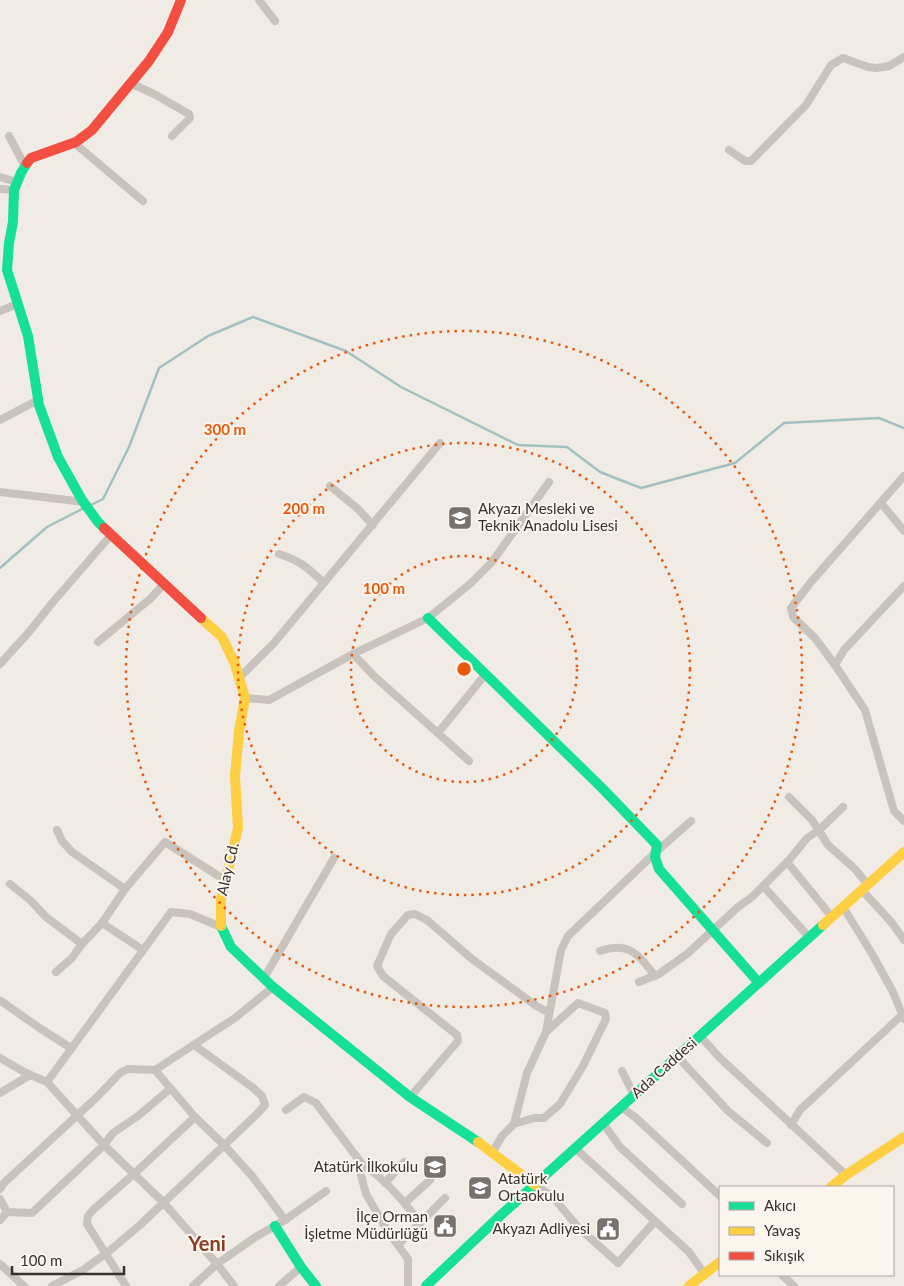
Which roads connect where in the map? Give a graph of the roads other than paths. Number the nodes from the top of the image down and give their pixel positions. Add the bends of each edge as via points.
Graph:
1 (181, 0) edge
2 (259, 0) edge
3 (275, 21) dead end
4 (904, 58) edge
5 (132, 84) junction
6 (9, 136) dead end
7 (172, 136) dead end
8 (73, 142) junction
9 (729, 150) dead end
10 (25, 166) junction
11 (0, 177) edge
12 (16, 186) junction
13 (0, 189) edge
14 (143, 201) dead end
15 (4, 246) edge
16 (4, 267) edge
17 (17, 304) junction
18 (0, 311) edge
19 (38, 400) junction
20 (0, 420) edge
21 (440, 443) dead end
22 (904, 476) edge
23 (549, 482) dead end
24 (330, 486) dead end
25 (0, 492) edge
26 (83, 501) junction
27 (881, 503) junction
28 (373, 525) junction
29 (904, 531) edge
30 (111, 535) junction
31 (280, 554) dead end
32 (324, 582) junction
33 (164, 584) junction
34 (904, 586) edge
35 (428, 618) junction
36 (98, 642) dead end
37 (353, 654) junction
38 (0, 664) edge
39 (835, 666) junction
40 (484, 676) junction
41 (239, 678) junction
42 (245, 698) junction
43 (438, 733) junction
44 (468, 761) dead end
45 (789, 797) dead end
46 (844, 807) dead end
47 (690, 821) dead end
48 (904, 821) edge
49 (57, 830) dead end
50 (818, 831) junction
51 (656, 852) junction
52 (334, 858) dead end
53 (902, 858) edge
54 (787, 862) junction
55 (226, 880) junction
56 (10, 884) dead end
57 (763, 886) junction
58 (865, 887) junction
59 (125, 889) junction
60 (842, 907) junction
61 (832, 917) junction
62 (102, 923) junction
63 (222, 927) junction
64 (713, 930) junction
65 (810, 937) junction
66 (904, 940) edge
67 (82, 944) junction
68 (143, 950) junction
69 (600, 951) dead end
70 (56, 972) dead end
71 (655, 976) junction
72 (264, 978) junction
73 (639, 982) dead end
74 (759, 983) junction
75 (273, 987) junction
76 (1, 1001) edge
77 (549, 1013) junction
78 (903, 1017) edge
79 (546, 1032) junction
80 (700, 1036) junction
81 (194, 1045) junction
82 (71, 1048) junction
83 (677, 1056) junction
84 (0, 1058) edge
85 (155, 1070) junction
86 (622, 1071) dead end
87 (30, 1075) junction
88 (47, 1082) junction
89 (170, 1089) junction
90 (0, 1093) edge
91 (634, 1095) junction
92 (410, 1097) junction
93 (621, 1107) junction
94 (286, 1110) dead end
95 (78, 1115) junction
96 (195, 1116) junction
97 (603, 1123) junction
98 (514, 1124) junction
99 (791, 1125) junction
100 (904, 1137) edge
101 (766, 1143) dead end
102 (104, 1145) junction
103 (224, 1145) junction
104 (575, 1148) junction
105 (492, 1153) junction
106 (404, 1162) dead end
107 (362, 1164) junction
108 (135, 1173) junction
109 (846, 1175) junction
110 (430, 1180) dead end
111 (385, 1182) junction
112 (535, 1185) junction
113 (832, 1186) edge
114 (0, 1189) edge
115 (326, 1191) dead end
116 (719, 1195) edge
117 (445, 1198) dead end
118 (0, 1200) edge
119 (163, 1202) junction
120 (406, 1203) junction
121 (682, 1204) dead end
122 (7, 1212) junction
123 (0, 1220) edge
124 (285, 1220) junction
125 (655, 1221) junction
126 (420, 1223) junction
127 (276, 1226) junction
128 (398, 1245) junction
129 (106, 1254) junction
130 (719, 1263) edge
131 (0, 1264) edge
132 (217, 1264) junction
133 (301, 1267) junction
134 (704, 1273) junction
135 (783, 1276) edge
136 (24, 1286) edge
137 (52, 1286) edge
138 (126, 1286) edge
139 (193, 1286) edge
140 (234, 1286) edge
141 (278, 1286) edge
142 (316, 1286) edge
143 (408, 1286) edge
144 (426, 1286) edge
145 (689, 1286) edge
146 (794, 1286) edge

1 - 5 street via 161,45
2 - 3 street
4 - 9 street via 878,68 843,58 838,60 831,64 806,105 750,161
5 - 7 street via 189,114 190,118
5 - 8 street via 87,136
6 - 10 street
8 - 10 street via 31,158
8 - 14 street
10 - 12 street
11 - 12 street
12 - 13 street
12 - 15 street, Alay Cd. via 13,222
15 - 16 street, Alay Cd.
16 - 17 street, Alay Cd.
17 - 18 street
17 - 19 street, Alay Cd. via 28,336
19 - 20 street
19 - 26 street, Alay Cd. via 58,457
21 - 28 street
22 - 27 street
23 - 35 street via 492,562
24 - 28 street
25 - 26 street
26 - 30 street, Alay Cd.
27 - 29 street
27 - 39 street via 791,608 793,617 815,638
28 - 32 street
30 - 33 street, Alay Cd.
30 - 38 street
31 - 32 street via 296,560
32 - 41 street via 274,643
33 - 36 street
33 - 41 street, Alay Cd. via 222,638
34 - 39 street via 844,650
35 - 37 street
35 - 40 street
37 - 42 street via 269,700
37 - 43 street
39 - 48 street via 865,710 894,811
40 - 43 street
40 - 51 street via 630,816 657,845
41 - 42 street, Alay Cd.
42 - 55 street, Alay Cd. via 235,776 238,828
43 - 44 street
45 - 50 street via 812,820
46 - 50 street
47 - 51 street
49 - 59 street via 72,852
50 - 54 street via 806,838
50 - 58 street via 828,845 856,869
51 - 64 street via 659,869
51 - 77 street via 568,936 561,950
52 - 72 street
53 - 58 street, Ada Caddesi
54 - 57 street
54 - 61 street
55 - 59 street via 165,842
55 - 63 street, Alay Cd. via 221,900
56 - 67 street
57 - 64 street
57 - 65 street
58 - 60 street, Ada Caddesi
58 - 66 street
59 - 62 street
60 - 61 street, Ada Caddesi
60 - 78 street via 871,952
61 - 65 street, Ada Caddesi
62 - 67 street
62 - 68 street
63 - 68 street via 190,914 171,912
63 - 72 street, Alay Cd. via 231,947
64 - 71 street via 687,954
64 - 74 street
65 - 74 street, Ada Caddesi
67 - 70 street
68 - 82 street
69 - 71 street via 620,946 631,950
71 - 73 street
72 - 75 street, Alay Cd.
74 - 80 street, Ada Caddesi
75 - 81 street
75 - 92 street, Alay Cd.
76 - 82 street
77 - 79 street
77 - 92 street via 472,960 426,920 408,914 391,934 377,966 383,976 457,1035 458,1041
78 - 99 street via 800,1110
79 - 98 street via 527,1073
79 - 98 street via 578,1003 605,1013 606,1019 583,1066 560,1104 544,1118
80 - 83 street, Ada Caddesi
80 - 99 street
81 - 85 street
81 - 103 street via 262,1096 264,1105
82 - 88 street
83 - 91 street, Ada Caddesi
83 - 101 street via 728,1111
84 - 87 street
85 - 89 street
85 - 95 street via 128,1069 120,1073
86 - 91 street
87 - 88 street
87 - 90 street
88 - 95 street
89 - 96 street
89 - 102 street via 113,1132
91 - 93 street, Ada Caddesi
92 - 105 street, Alay Cd.
93 - 97 street, Ada Caddesi
93 - 116 street
94 - 107 street via 304,1097 316,1103
95 - 102 street
95 - 114 street
96 - 103 street
96 - 108 street
97 - 104 street, Ada Caddesi
97 - 121 street via 620,1147
98 - 105 street
99 - 109 street
100 - 109 street
102 - 108 street
102 - 122 street via 32,1213
103 - 119 street
103 - 124 street
104 - 112 street, Ada Caddesi
104 - 125 street
105 - 112 street, Alay Cd.
106 - 111 street
107 - 111 street
107 - 128 street via 366,1194
108 - 119 street
108 - 129 street via 88,1216 87,1224
109 - 113 street
110 - 120 street
111 - 120 street
112 - 125 street via 552,1196 578,1227 618,1263
112 - 144 street, Ada Caddesi
115 - 124 street
117 - 126 street
118 - 122 street
119 - 129 street
119 - 132 street
120 - 126 street
122 - 123 street
124 - 127 street
125 - 134 street via 689,1252
126 - 128 street
127 - 132 street
127 - 133 street
128 - 143 street via 408,1259
129 - 137 street
129 - 138 street
130 - 134 street
131 - 136 street
132 - 139 street
132 - 140 street
133 - 141 street
133 - 142 street
134 - 145 street
135 - 146 street

